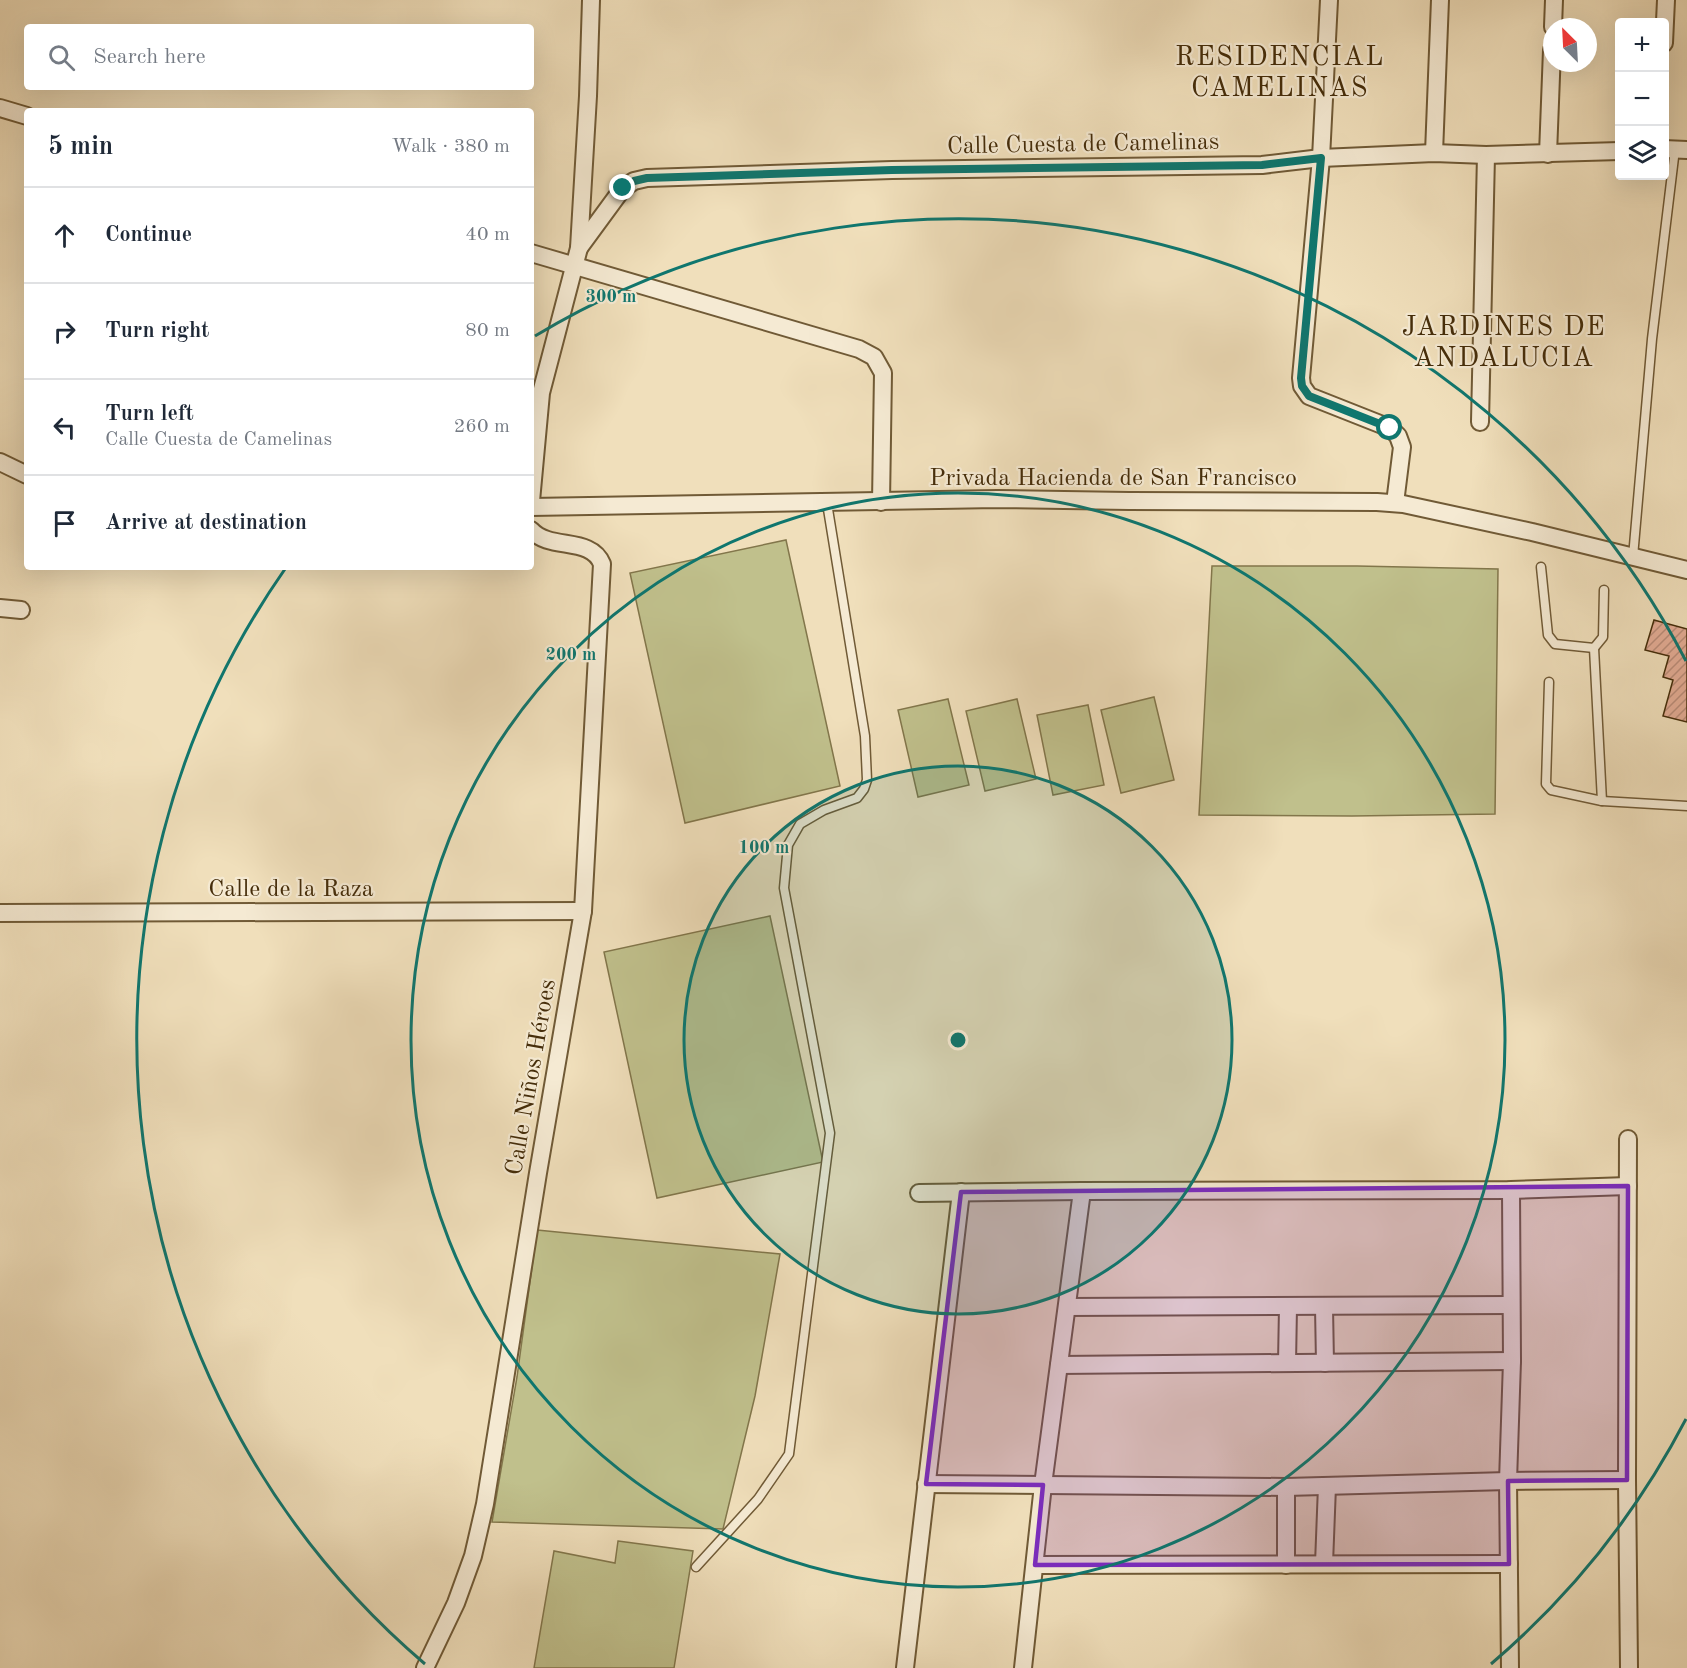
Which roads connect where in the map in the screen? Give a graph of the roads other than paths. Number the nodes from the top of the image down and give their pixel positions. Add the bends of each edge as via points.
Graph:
1 (591, 0) edge
2 (1329, 0) edge
3 (1440, 0) edge
4 (1554, 0) edge
5 (1666, 0) edge
6 (1553, 18) edge
7 (1666, 18) edge
8 (1551, 72) edge
9 (0, 108) edge
10 (24, 115) edge
11 (1675, 149) edge
12 (1615, 151) edge
13 (1434, 153) junction
14 (1548, 153) junction
15 (1486, 154) junction
16 (1321, 158) junction
17 (579, 248) junction
18 (534, 254) edge
19 (573, 265) junction
20 (537, 384) edge
21 (1480, 422) dead end
22 (534, 442) edge
23 (0, 462) edge
24 (24, 474) edge
25 (827, 502) junction
26 (881, 502) junction
27 (1395, 504) junction
28 (534, 507) edge
29 (534, 533) edge
30 (1633, 557) junction
31 (1541, 567) dead end
32 (1687, 570) edge
33 (1604, 590) dead end
34 (0, 608) edge
35 (21, 610) dead end
36 (1594, 648) junction
37 (1549, 682) dead end
38 (1602, 801) junction
39 (1687, 806) edge
40 (583, 911) junction
41 (0, 913) edge
42 (1628, 1139) dead end
43 (1628, 1186) junction
44 (1511, 1190) junction
45 (1082, 1191) junction
46 (961, 1192) junction
47 (919, 1193) dead end
48 (1511, 1305) junction
49 (1324, 1306) junction
50 (1067, 1307) junction
51 (1288, 1307) junction
52 (1512, 1361) junction
53 (1287, 1363) junction
54 (1324, 1363) junction
55 (1059, 1365) junction
56 (1627, 1480) junction
57 (1508, 1481) junction
58 (926, 1484) junction
59 (1043, 1485) junction
60 (1327, 1486) junction
61 (1286, 1487) junction
62 (1324, 1564) junction
63 (1509, 1564) junction
64 (1035, 1565) junction
65 (1286, 1565) junction
66 (696, 1567) dead end
67 (426, 1668) edge
68 (905, 1668) edge
69 (1023, 1668) edge
70 (1510, 1668) edge
71 (1629, 1668) edge

1 - 17 street
2 - 16 street
3 - 13 street
4 - 6 street
5 - 7 street
8 - 14 street
9 - 10 street
11 - 30 lane via 1652,339
12 - 14 street, Calle Cuesta de Camelinas
13 - 15 street, Calle Cuesta de Camelinas
13 - 16 street, Calle Cuesta de Camelinas
14 - 15 street, Calle Cuesta de Camelinas
15 - 21 street
16 - 17 street, Calle Cuesta de Camelinas via 1262,165 647,178 623,188
16 - 27 street via 1302,386 1309,396 1390,428 1398,436 1402,447
17 - 19 street
18 - 19 street
19 - 20 street
19 - 26 street via 859,349 874,357 883,373
20 - 22 street
23 - 24 street
25 - 26 street, Privada Hacienda de San Francisco
25 - 28 street, Privada Hacienda de San Francisco
25 - 66 lane via 865,736 867,780 857,798 800,824 788,845 784,888 830,1133 789,1454 758,1499
26 - 27 street, Privada Hacienda de San Francisco via 997,499
27 - 30 street, Privada Hacienda de San Francisco
29 - 40 street, Calle Niños Héroes via 543,540 586,548 600,557 602,564
30 - 32 street, Privada Hacienda de San Francisco
31 - 36 lane via 1551,641
33 - 36 lane via 1603,637
34 - 35 street
36 - 38 lane
37 - 38 lane via 1546,784 1551,789
38 - 39 lane
40 - 41 street, Calle de la Raza
40 - 67 street, Calle Niños Héroes via 485,1504 473,1556
42 - 43 street
43 - 44 street
43 - 56 street
44 - 45 street
44 - 48 street
45 - 46 street
45 - 50 street
46 - 47 street
46 - 58 street
48 - 49 street
48 - 52 street
49 - 51 street
49 - 54 street
50 - 51 street
50 - 55 street
51 - 53 street
52 - 54 street
52 - 57 street
53 - 54 street
53 - 55 street
55 - 59 street
56 - 57 street
56 - 71 street
57 - 60 street
57 - 63 street
58 - 59 street
58 - 68 street
59 - 61 street
59 - 64 street
60 - 61 street
60 - 62 street
61 - 65 street
62 - 63 street
62 - 65 street
63 - 70 street
64 - 65 street
64 - 69 street

